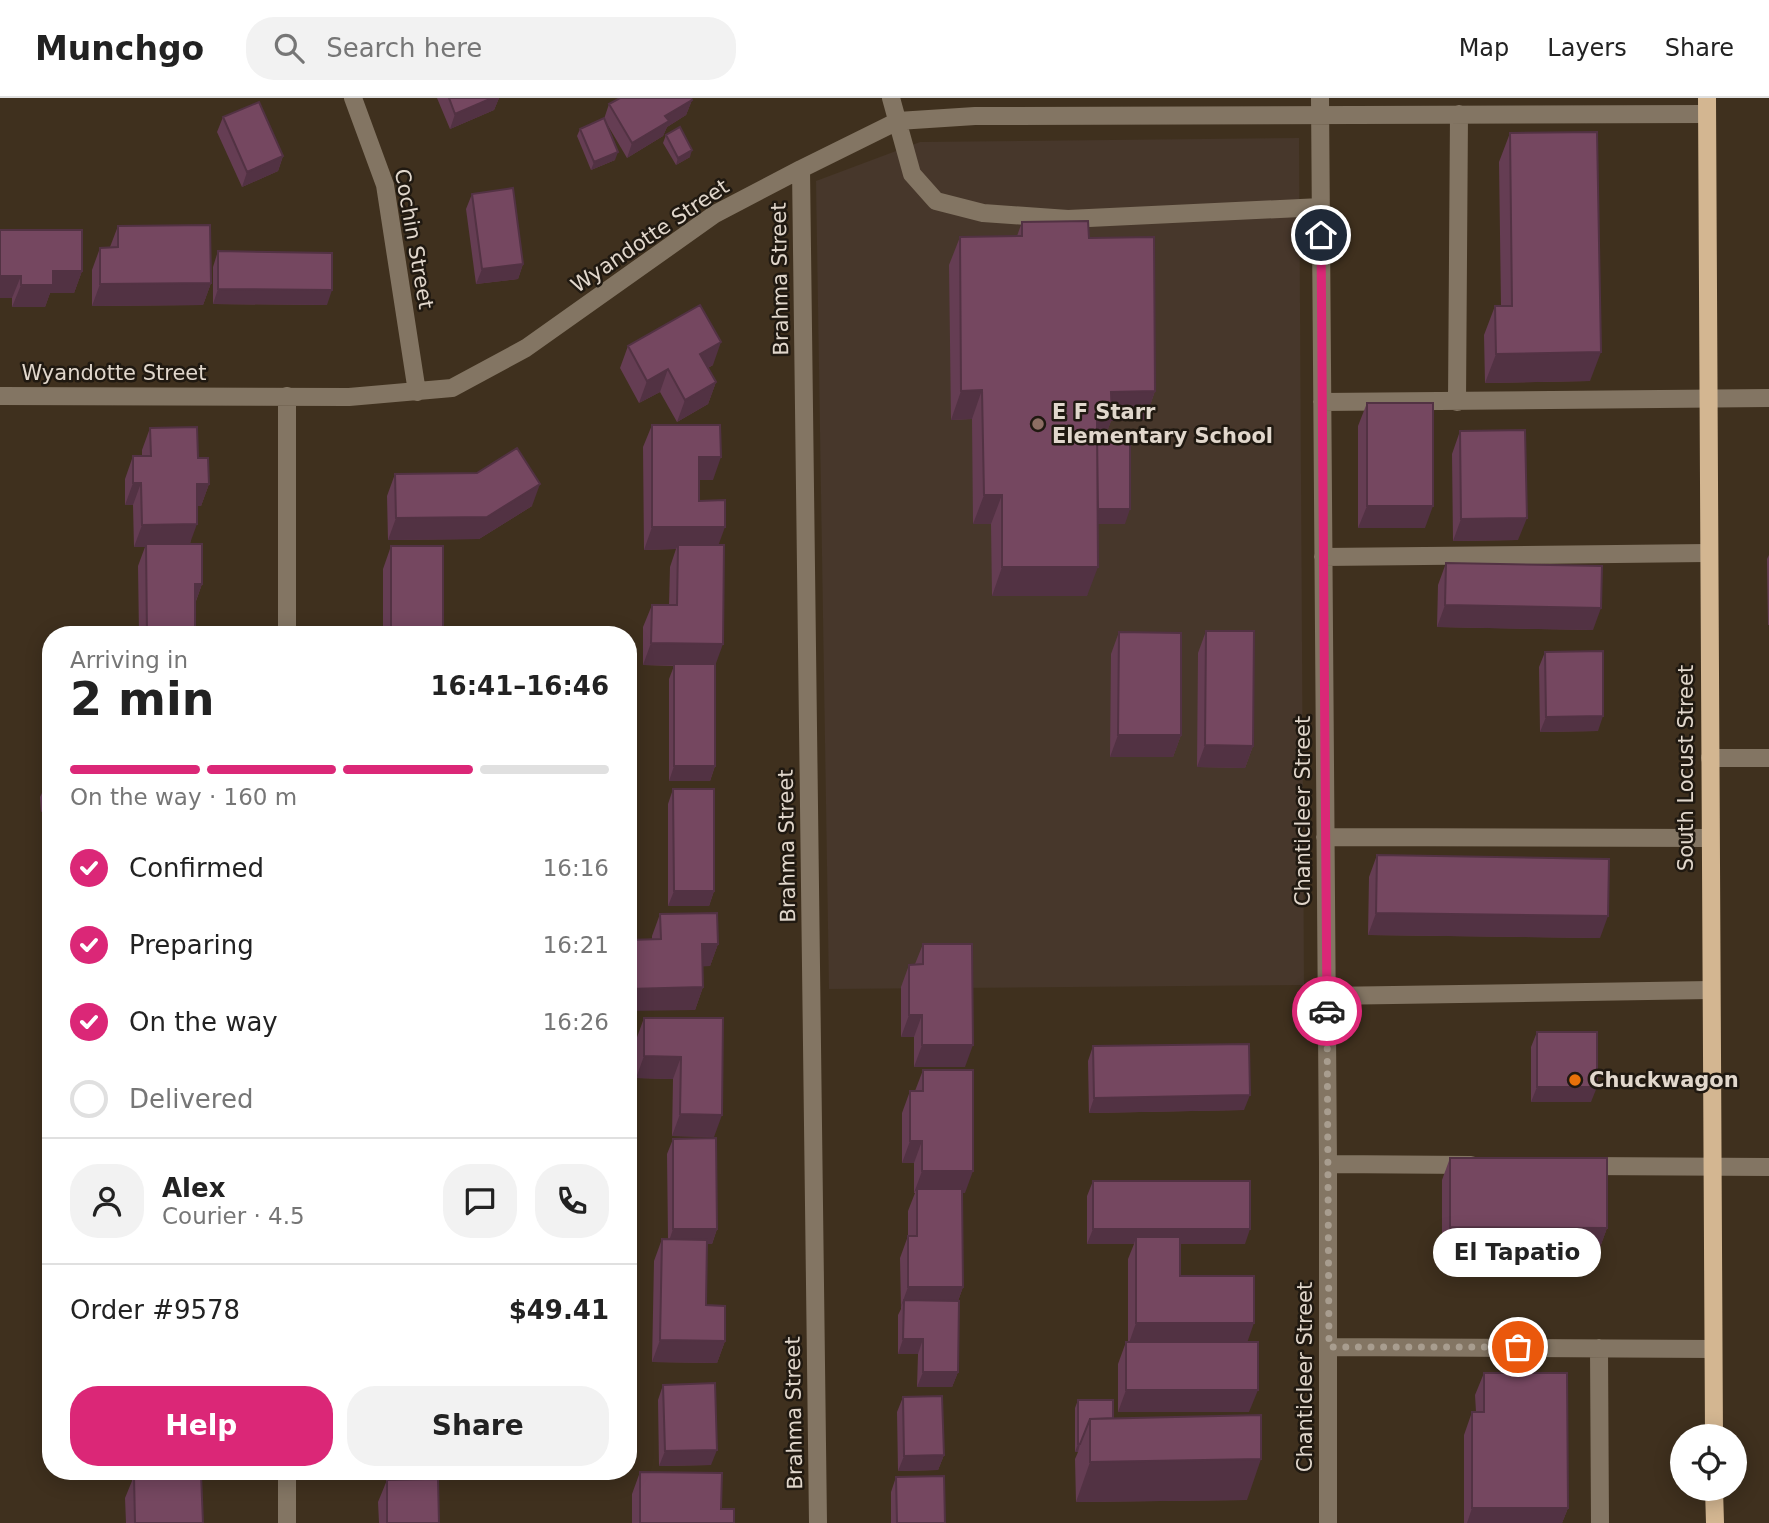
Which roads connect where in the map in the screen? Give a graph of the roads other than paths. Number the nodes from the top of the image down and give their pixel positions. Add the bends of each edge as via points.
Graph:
1 (353, 98) edge
2 (891, 98) edge
3 (1707, 106) edge
4 (1320, 107) edge
5 (1459, 114) junction
6 (898, 121) junction
7 (802, 169) junction
8 (1321, 207) junction
9 (417, 392) junction
10 (0, 396) edge
11 (287, 396) junction
12 (1707, 398) junction
13 (1769, 398) edge
14 (1322, 402) junction
15 (1457, 402) junction
16 (1707, 553) junction
17 (1324, 558) junction
18 (287, 626) edge
19 (1710, 758) junction
20 (1769, 758) edge
21 (1325, 837) junction
22 (1710, 838) junction
23 (1710, 990) junction
24 (1327, 996) junction
25 (1328, 1164) junction
26 (1493, 1165) edge
27 (1561, 1166) edge
28 (1712, 1167) junction
29 (1769, 1167) edge
30 (1329, 1347) junction
31 (1599, 1348) junction
32 (1713, 1349) junction
33 (1714, 1424) edge
34 (287, 1480) edge
35 (1714, 1501) edge
36 (287, 1523) edge
37 (818, 1523) edge
38 (1328, 1523) edge
39 (1600, 1523) edge
40 (1715, 1523) edge

1 - 9 street, Cochin Street via 385,185
2 - 6 street
3 - 5 street, Wyandotte Street
3 - 12 main road, South Locust Street
4 - 5 street, Wyandotte Street
4 - 6 street, Wyandotte Street
4 - 8 street, Chanticleer Street
5 - 15 street
6 - 7 street, Wyandotte Street
6 - 8 street via 912,174 936,201 983,213 1069,219
7 - 9 street, Wyandotte Street via 715,214 526,348 452,388
7 - 37 street, Brahma Street
8 - 14 street, Chanticleer Street
9 - 11 street, Wyandotte Street
10 - 11 street, Wyandotte Street
11 - 18 street
12 - 13 street
12 - 15 street
12 - 16 main road, South Locust Street
14 - 15 street
14 - 17 street, Chanticleer Street
16 - 17 street
16 - 19 main road, South Locust Street
17 - 21 street, Chanticleer Street
19 - 20 street
19 - 22 main road, South Locust Street
21 - 22 street
21 - 24 street, Chanticleer Street
22 - 23 main road, South Locust Street
23 - 24 street
23 - 28 main road, South Locust Street
24 - 25 street, Chanticleer Street
25 - 26 street
25 - 30 street, Chanticleer Street
27 - 28 street
28 - 29 street
28 - 32 main road, South Locust Street
30 - 31 street
30 - 38 street, Chanticleer Street
31 - 32 street
31 - 39 street
32 - 33 main road, South Locust Street
34 - 36 street
35 - 40 main road

